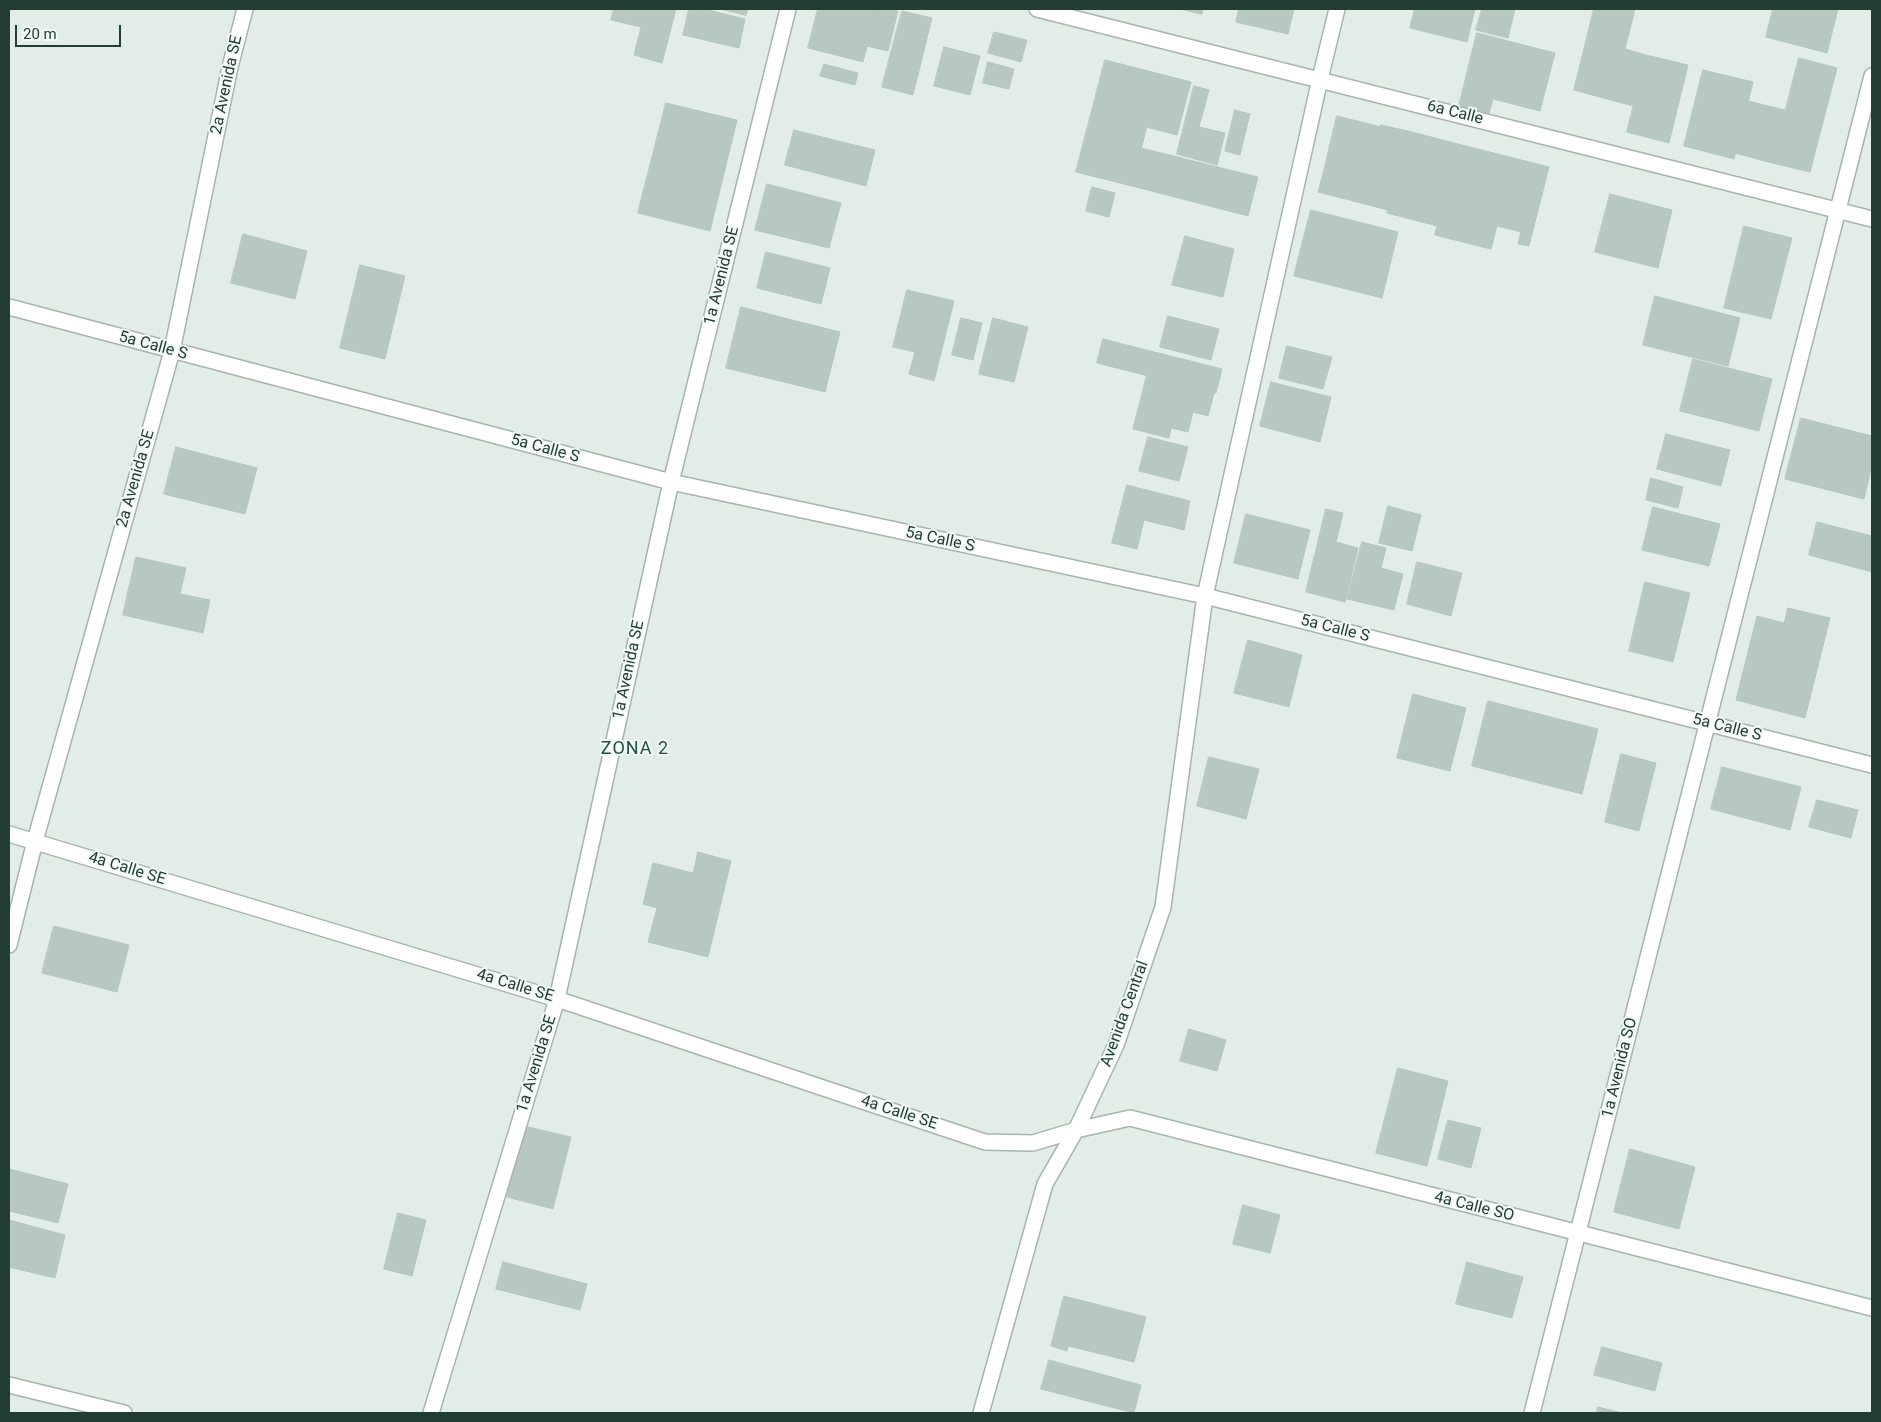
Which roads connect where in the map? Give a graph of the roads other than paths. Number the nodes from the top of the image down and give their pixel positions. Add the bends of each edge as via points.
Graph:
1 (245, 9) edge
2 (788, 9) edge
3 (1037, 9) edge
4 (1337, 9) edge
5 (1872, 76) edge
6 (1320, 79) junction
7 (1838, 210) junction
8 (1872, 219) edge
9 (9, 307) edge
10 (172, 351) junction
11 (671, 482) junction
12 (1205, 596) junction
13 (1708, 723) junction
14 (1872, 765) edge
15 (9, 834) edge
16 (35, 841) junction
17 (9, 945) edge
18 (557, 998) junction
19 (1076, 1130) junction
20 (1578, 1234) junction
21 (1872, 1308) edge
22 (9, 1385) edge
23 (124, 1413) edge
24 (431, 1413) edge
25 (980, 1413) edge
26 (1532, 1413) edge

1 - 10 street, 2a Avenida SE via 230,67
2 - 11 street, 1a Avenida SE
3 - 6 street, 6a Calle
4 - 6 street, Avenida Central
5 - 7 street, 1a Avenida SO
6 - 7 street, 6a Calle
6 - 12 street, Avenida Central
7 - 8 street, 6a Calle
7 - 13 street, 1a Avenida SO
9 - 10 street, 5a Calle S
10 - 11 street, 5a Calle S
10 - 16 street, 2a Avenida SE
11 - 12 street, 5a Calle S
11 - 18 street, 1a Avenida SE
12 - 13 street, 5a Calle S
12 - 19 street, Avenida Central via 1163,906 1116,1045
13 - 14 street, 5a Calle S
13 - 20 street, 1a Avenida SO
15 - 16 street, 4a Calle SE
16 - 17 street, 2a Avenida SE
16 - 18 street, 4a Calle SE
18 - 19 street, 4a Calle SE via 985,1142 1033,1143
18 - 24 street, 1a Avenida SE
19 - 20 street, 4a Calle SO via 1130,1118
19 - 25 street, Avenida Central via 1045,1184
20 - 21 street, 4a Calle SO
20 - 26 street, 1a Avenida SO
22 - 23 street

